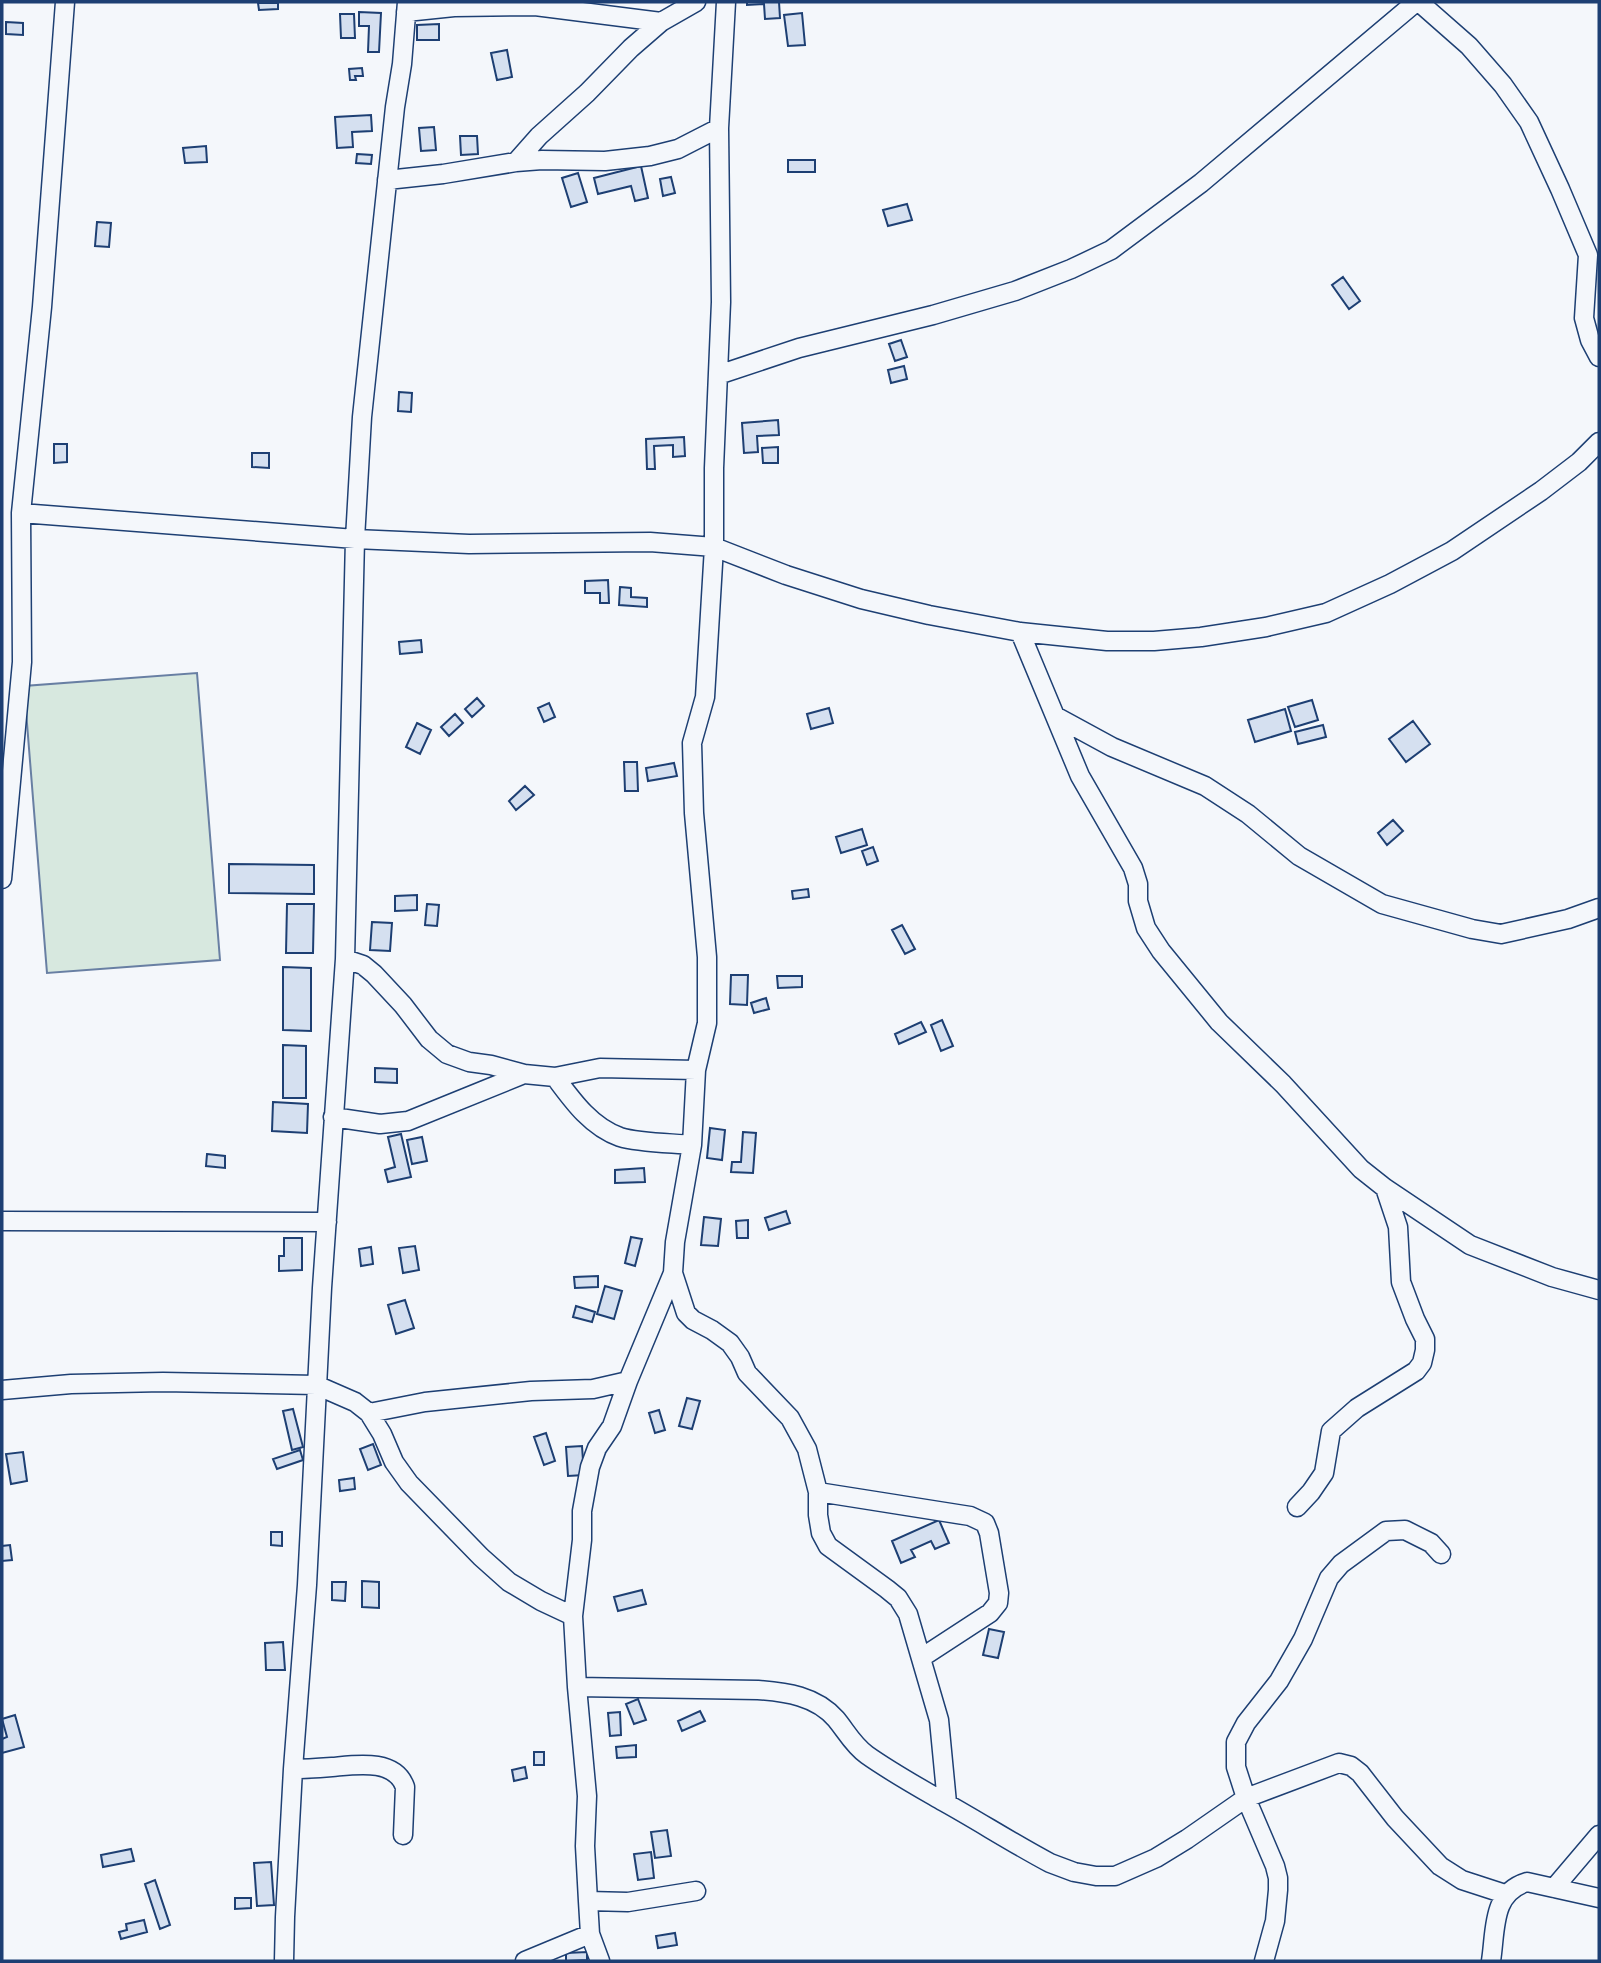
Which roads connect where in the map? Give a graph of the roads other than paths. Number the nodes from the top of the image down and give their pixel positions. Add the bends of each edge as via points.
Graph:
1 (65, 2) edge
2 (696, 2) edge
3 (726, 2) edge
4 (1418, 2) edge
5 (406, 7) edge
6 (661, 22) junction
7 (719, 128) junction
8 (516, 162) junction
9 (387, 180) junction
10 (1599, 357) edge
11 (719, 375) junction
12 (1599, 442) edge
13 (21, 513) junction
14 (355, 539) junction
15 (714, 547) junction
16 (1020, 632) junction
17 (1055, 716) junction
18 (2, 879) edge
19 (1599, 908) edge
20 (345, 959) junction
21 (696, 1070) junction
22 (524, 1074) junction
23 (555, 1077) junction
24 (334, 1117) junction
25 (692, 1145) junction
26 (1385, 1188) junction
27 (2, 1222) edge
28 (327, 1222) junction
29 (673, 1273) junction
30 (1599, 1290) edge
31 (628, 1381) junction
32 (316, 1385) junction
33 (2, 1390) edge
34 (369, 1413) junction
35 (818, 1492) junction
36 (1297, 1507) dead end
37 (1441, 1554) dead end
38 (573, 1616) junction
39 (921, 1658) junction
40 (577, 1688) junction
41 (293, 1769) junction
42 (1246, 1798) junction
43 (947, 1803) junction
44 (403, 1835) dead end
45 (1599, 1835) edge
46 (1554, 1888) junction
47 (696, 1891) dead end
48 (1505, 1895) junction
49 (1599, 1898) edge
50 (588, 1901) junction
51 (590, 1934) junction
52 (1262, 1959) edge
53 (286, 1961) edge
54 (525, 1961) edge
55 (600, 1961) edge
56 (1491, 1961) edge

1 - 13 street
2 - 6 street
3 - 7 street
4 - 10 street via 1469,46 1529,122 1588,255 1584,318
4 - 11 street via 1201,183 1111,250 1015,291 799,348
5 - 6 street via 535,6
5 - 9 street
6 - 8 street
7 - 8 street via 678,149 650,156
7 - 11 street
8 - 9 street
9 - 14 street via 362,417
11 - 15 street
12 - 16 street via 1541,491 1452,551 1326,612 1266,627 1154,640 1107,641
13 - 14 street
13 - 18 street via 22,662
14 - 15 street via 469,544 650,542
14 - 20 street
15 - 16 street via 861,599
15 - 21 street via 705,696 692,743 708,985 707,1023
16 - 17 street
17 - 19 street via 1112,747 1205,786 1299,856 1382,904 1501,934
17 - 26 street via 1080,776 1133,868 1146,928 1161,951 1219,1022 1361,1170
20 - 22 street via 374,974 447,1054
20 - 24 street
21 - 23 street via 600,1068
21 - 25 street
22 - 23 street
22 - 24 street via 408,1121 380,1124
23 - 25 street via 575,1106 620,1137
24 - 28 street
25 - 29 street
26 - 30 street via 1470,1245
26 - 36 street via 1398,1227 1401,1282 1424,1339 1423,1363 1331,1431 1324,1473
27 - 28 street
28 - 32 street
29 - 31 street
29 - 35 street via 686,1313 730,1343 752,1379 790,1419 807,1449
31 - 34 street via 593,1389 425,1402
31 - 38 street via 590,1468
32 - 33 street via 163,1382
32 - 34 street
32 - 41 street
34 - 38 street via 409,1483 481,1557 509,1582
35 - 39 street via 821,1533 828,1546 898,1598 908,1614
35 - 39 street via 970,1516 985,1523 998,1603
37 - 42 street via 1431,1543 1405,1530 1386,1531 1329,1578 1303,1639 1236,1742 1236,1767
38 - 40 street
39 - 43 street via 939,1720
40 - 43 street via 783,1691 823,1707 865,1754
40 - 50 street via 587,1796
41 - 44 street via 373,1765 393,1772 405,1787
41 - 53 street
42 - 43 street via 1177,1846 1115,1876 1085,1874 1051,1864
42 - 48 street via 1346,1764 1360,1773 1440,1866 1462,1880
42 - 52 street via 1278,1878 1275,1921
45 - 46 street
46 - 48 street via 1527,1882
46 - 49 street
47 - 50 street via 628,1902
48 - 56 street
50 - 51 street
51 - 54 street
51 - 55 street

